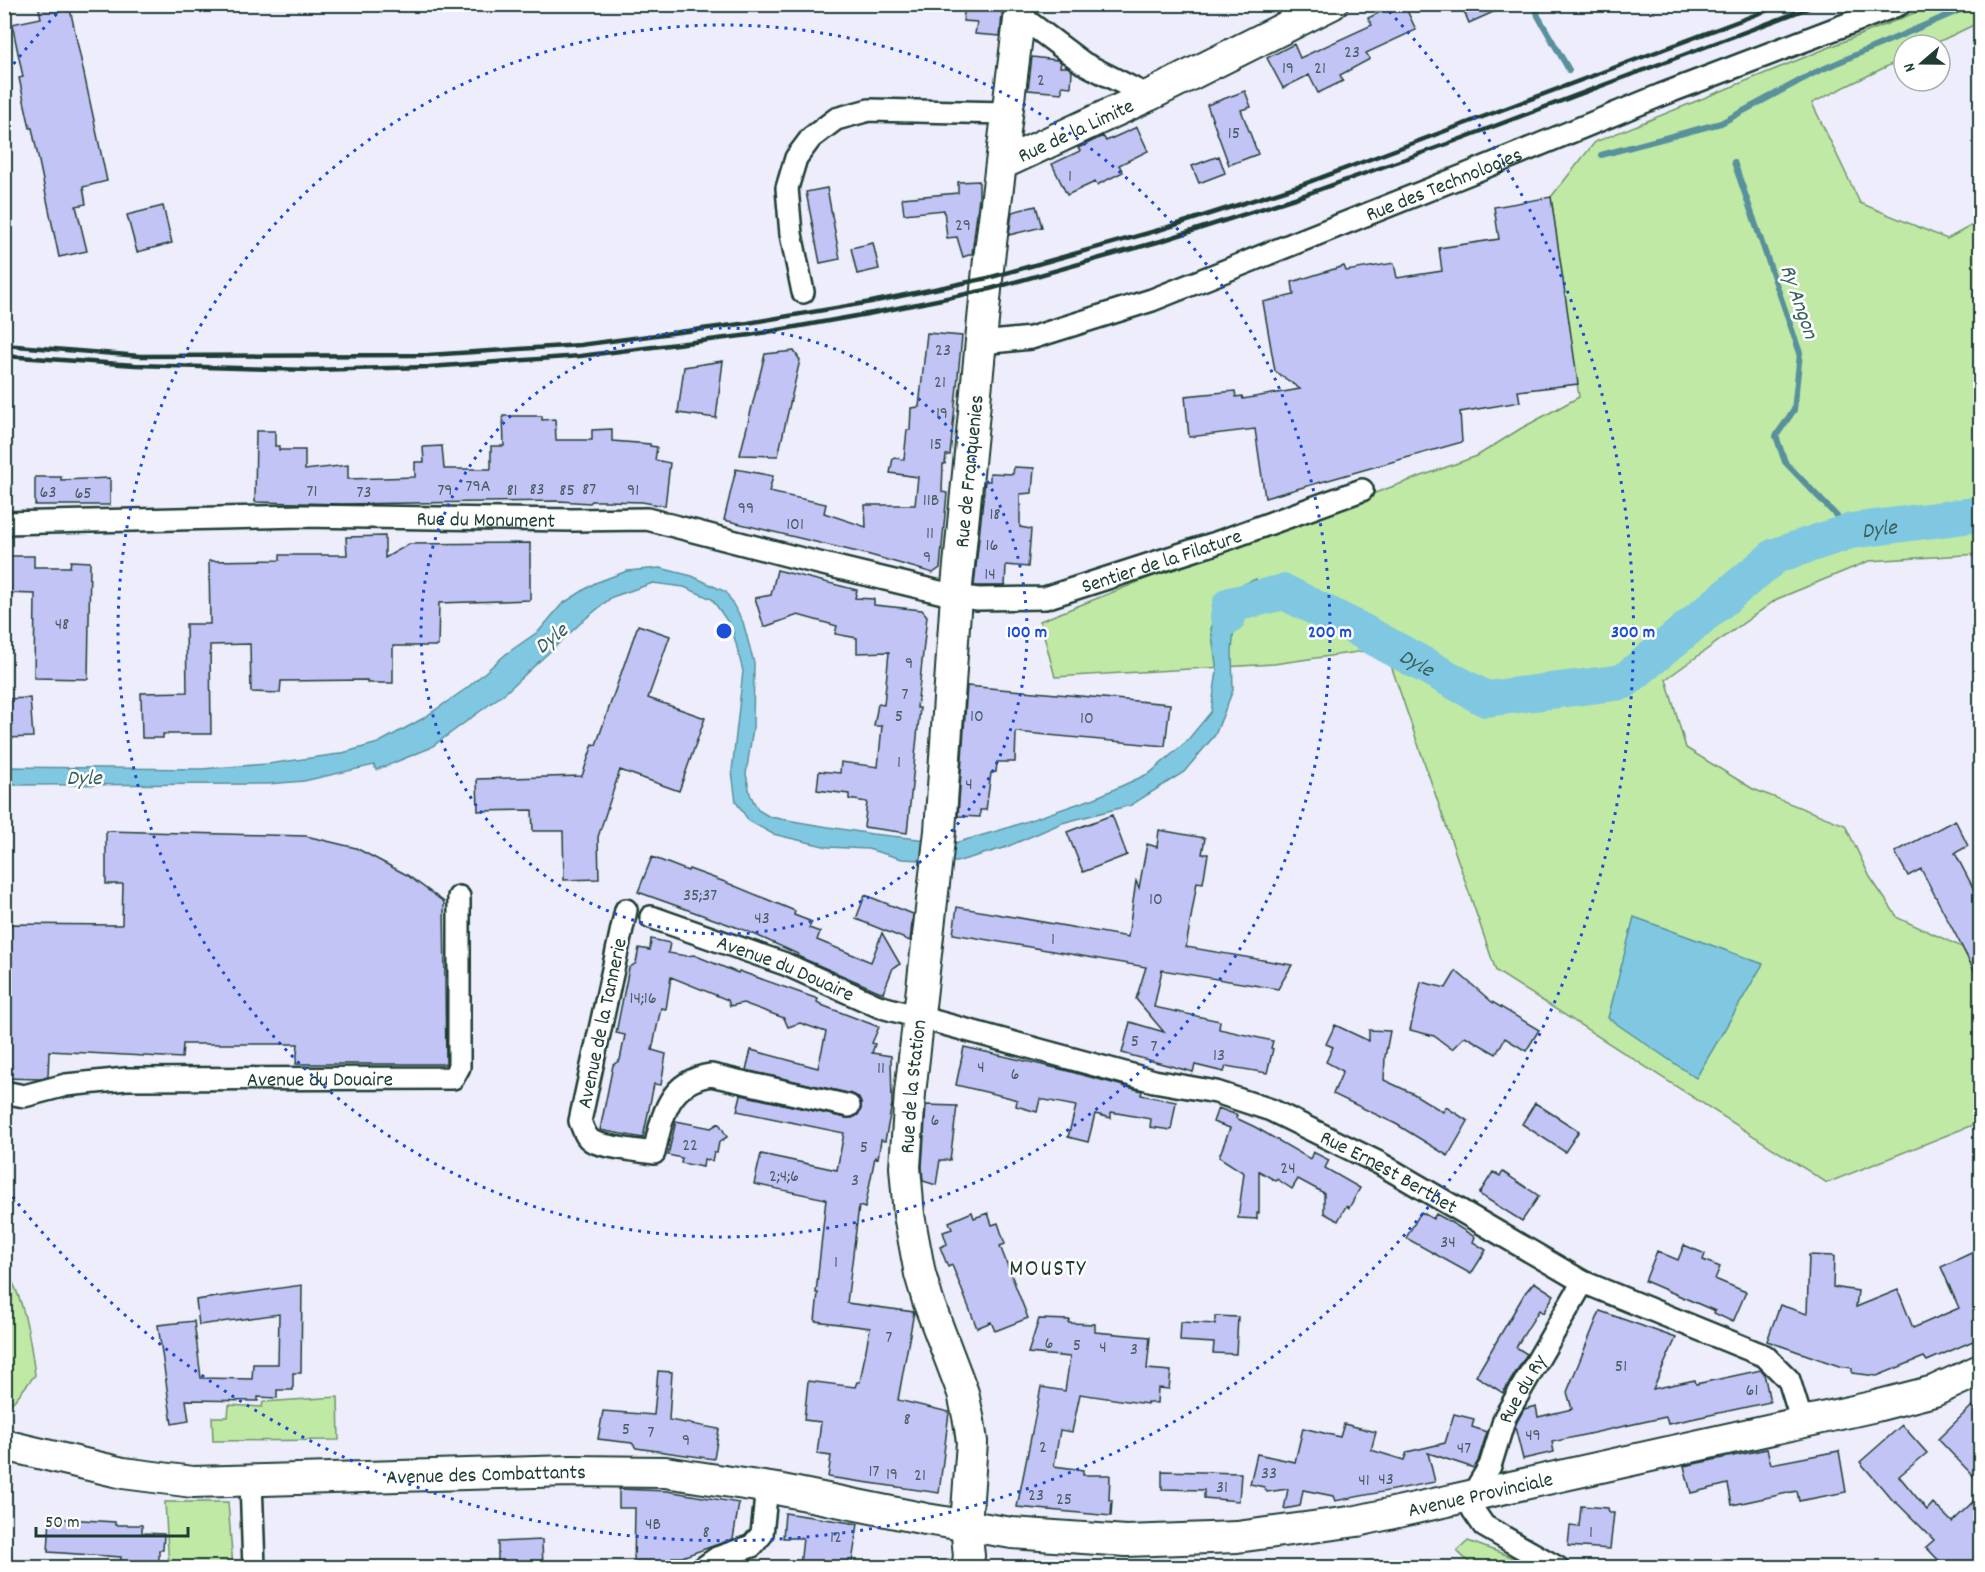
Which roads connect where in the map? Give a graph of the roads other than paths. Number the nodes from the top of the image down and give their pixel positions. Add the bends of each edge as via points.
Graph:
1 (1332, 4) edge
2 (1900, 4) edge
3 (1020, 10) edge
4 (1148, 96) junction
5 (1006, 112) junction
6 (1002, 164) junction
7 (803, 292) dead end
8 (982, 343) junction
9 (1362, 490) dead end
10 (4, 524) edge
11 (956, 596) junction
12 (939, 831) joint
13 (459, 897) dead end
14 (626, 910) dead end
15 (651, 917) dead end
16 (920, 1017) junction
17 (4, 1092) edge
18 (849, 1106) dead end
19 (1583, 1282) junction
20 (1980, 1370) edge
21 (1802, 1422) junction
22 (4, 1446) edge
23 (251, 1480) junction
24 (767, 1487) junction
25 (1471, 1497) junction
26 (966, 1525) junction
27 (254, 1568) edge
28 (703, 1568) edge
29 (967, 1568) edge
30 (1558, 1568) edge

1 - 4 main road, Rue de la Limite
2 - 8 street, Rue des Technologies via 1661,95 1152,300 1031,338
3 - 4 street, Rue de la Limite via 1083,63
3 - 5 main road, Rue de Franquenies
4 - 6 main road, Rue de la Limite
5 - 6 main road, Rue de Franquenies
5 - 7 street via 869,110 836,119 812,138 796,158 787,188 791,234
6 - 8 main road, Rue de Franquenies
8 - 11 main road, Rue de Franquenies
9 - 11 street, Sentier de la Filature via 1213,544 1045,598
10 - 11 street, Rue du Monument via 302,516 647,519
11 - 12 main road, Rue de Franquenies
12 - 16 main road, Rue de la Station
13 - 17 street, Avenue du Douaire via 459,1067 453,1078 126,1079 66,1085 24,1096
14 - 18 street, Avenue de la Tannerie via 580,1121 592,1141 654,1153 663,1114 683,1087 697,1077 711,1075
15 - 16 street, Avenue du Douaire via 784,964 878,1006
16 - 19 street, Rue Ernest Berthet via 1154,1081 1216,1092 1271,1110 1379,1163
16 - 26 main road, Rue de la Station via 910,1093 906,1167 909,1215 928,1301 967,1405 972,1443
19 - 21 street, Rue Ernest Berthet via 1765,1356 1789,1380
19 - 25 street, Rue du Ry via 1505,1417 1490,1466
20 - 21 main road, Avenue Provinciale via 1934,1391
21 - 25 main road, Avenue Provinciale
22 - 23 main road, Avenue des Combattants via 123,1473 193,1482
23 - 24 main road, Avenue des Combattants via 559,1471 665,1472
23 - 27 street
24 - 26 main road, Avenue des Combattants
24 - 28 street via 762,1534 752,1546 717,1558
25 - 26 main road, Avenue Provinciale via 1357,1521 1237,1537 1126,1541 1024,1534
25 - 30 street via 1473,1510 1484,1527
26 - 29 main road, Rue de la Station

